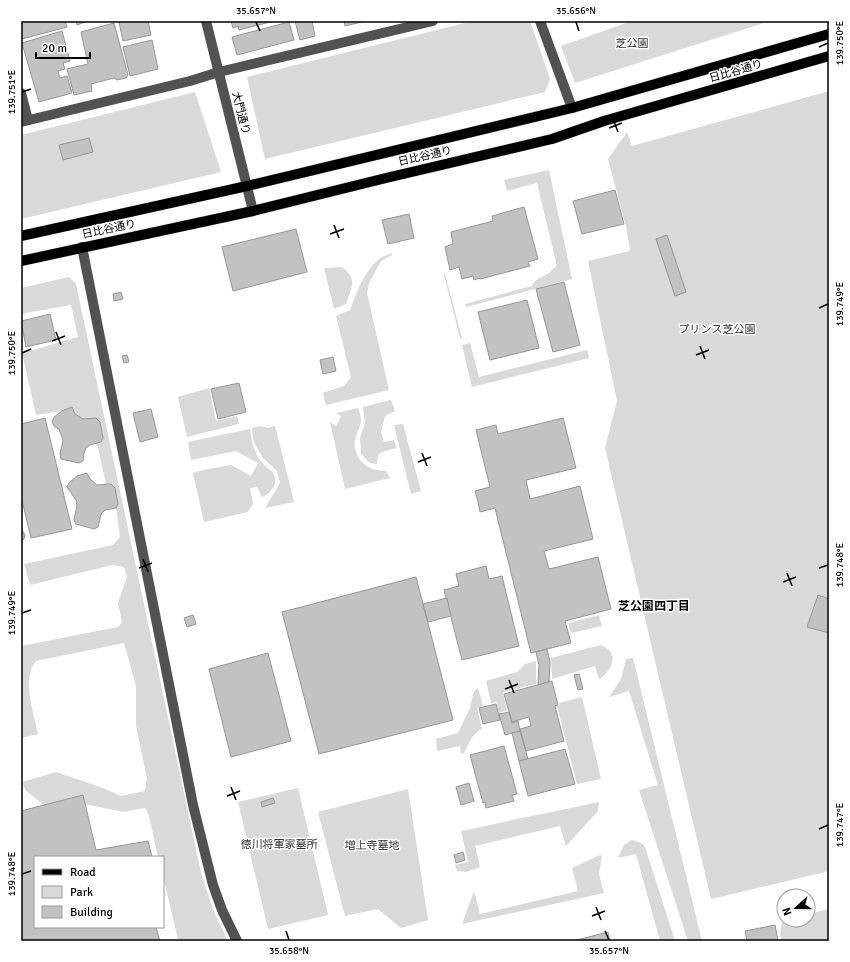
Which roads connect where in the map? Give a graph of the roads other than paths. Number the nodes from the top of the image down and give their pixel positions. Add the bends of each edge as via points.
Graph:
1 (206, 21) edge
2 (433, 21) edge
3 (540, 21) edge
4 (829, 34) edge
5 (829, 56) edge
6 (219, 72) junction
7 (21, 93) edge
8 (572, 108) junction
9 (24, 121) edge
10 (247, 186) junction
11 (253, 211) junction
12 (21, 236) edge
13 (82, 247) junction
14 (21, 261) edge
15 (237, 941) edge

1 - 6 street, 大門通り
2 - 6 street
3 - 8 street
4 - 8 main road, 日比谷通り
5 - 11 main road, 日比谷通り via 552,138
6 - 9 street
6 - 10 street, 大門通り
7 - 9 street
8 - 10 main road, 日比谷通り
10 - 11 street, 大門通り
10 - 12 main road, 日比谷通り
11 - 13 main road, 日比谷通り
13 - 14 main road, 日比谷通り
13 - 15 street via 193,805 213,885

